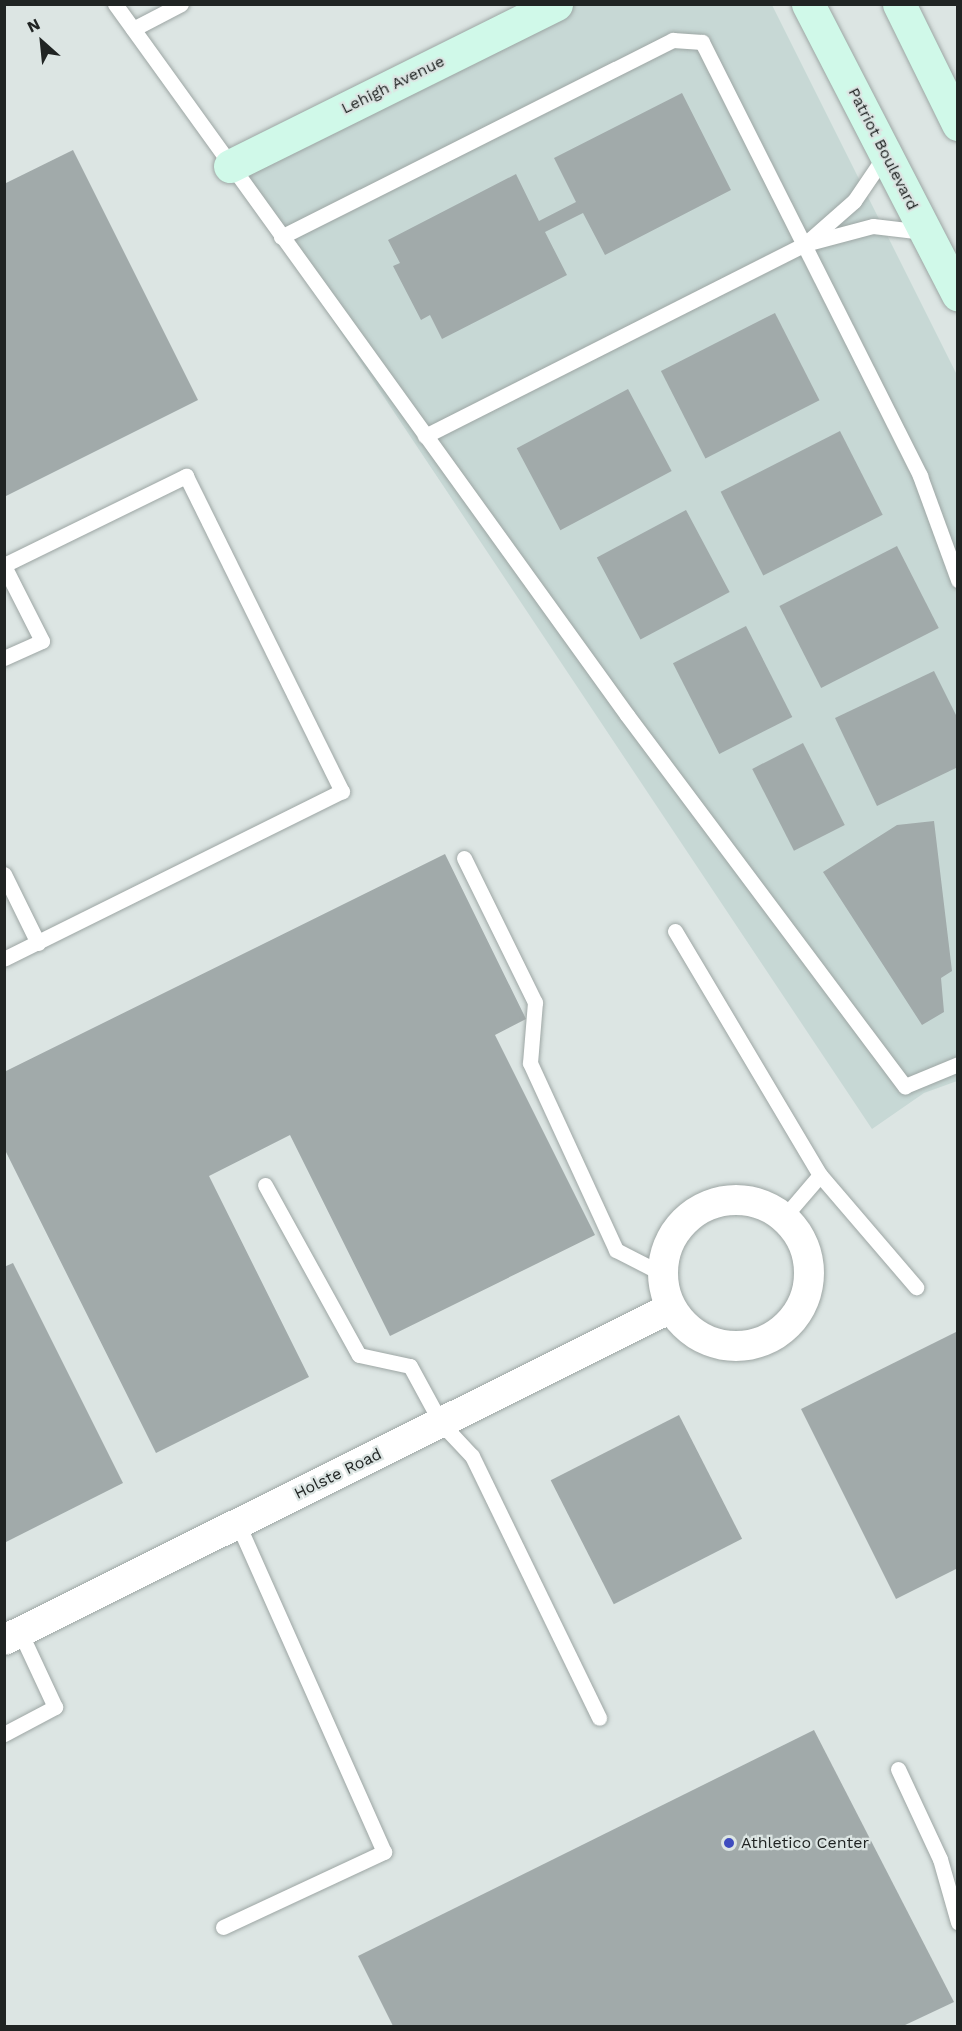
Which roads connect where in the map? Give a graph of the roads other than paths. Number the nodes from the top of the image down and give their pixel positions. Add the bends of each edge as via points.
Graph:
1 (115, 4) edge
2 (181, 4) edge
3 (556, 4) edge
4 (808, 4) edge
5 (899, 4) edge
6 (133, 29) junction
7 (957, 124) edge
8 (886, 154) junction
9 (230, 166) junction
10 (926, 232) junction
11 (281, 237) junction
12 (805, 244) junction
13 (957, 295) edge
14 (425, 436) junction
15 (4, 566) edge
16 (957, 580) edge
17 (4, 658) edge
18 (464, 858) dead end
19 (4, 874) edge
20 (675, 931) dead end
21 (38, 943) junction
22 (4, 959) edge
23 (957, 1064) edge
24 (820, 1175) junction
25 (266, 1185) dead end
26 (784, 1217) junction
27 (663, 1274) junction
28 (916, 1287) dead end
29 (671, 1308) junction
30 (441, 1423) junction
31 (238, 1524) junction
32 (12, 1636) edge
33 (599, 1718) dead end
34 (4, 1734) edge
35 (898, 1768) dead end
36 (957, 1922) edge
37 (223, 1927) dead end

1 - 6 lane
2 - 6 lane
3 - 9 main road, Lehigh Avenue
4 - 8 main road, Patriot Boulevard
5 - 7 main road
6 - 9 lane
8 - 10 main road, Patriot Boulevard
8 - 12 lane via 854,201
9 - 11 lane
10 - 12 lane via 873,225
10 - 13 main road, Patriot Boulevard
11 - 12 lane via 673,40 702,42
11 - 14 lane
12 - 14 lane
12 - 16 lane via 920,476
14 - 23 lane via 627,715 905,1086
15 - 17 lane via 42,640
15 - 21 lane via 186,476 342,791
18 - 27 lane via 535,1002 530,1063 616,1250
19 - 21 lane
20 - 24 lane
21 - 22 lane
24 - 26 lane
24 - 28 lane
25 - 30 lane via 359,1355 410,1366
26 - 27 street via 764,1205 741,1200 717,1202 695,1213 678,1229 666,1250
26 - 29 street via 804,1246 810,1280 804,1303 791,1323 772,1337 751,1345 727,1346 705,1340 686,1327
27 - 29 street
29 - 30 street, Holste Road
30 - 31 street, Holste Road
30 - 33 lane via 472,1456
31 - 32 street, Holste Road
31 - 37 lane via 384,1852
32 - 34 lane via 55,1707
35 - 36 lane via 940,1859

